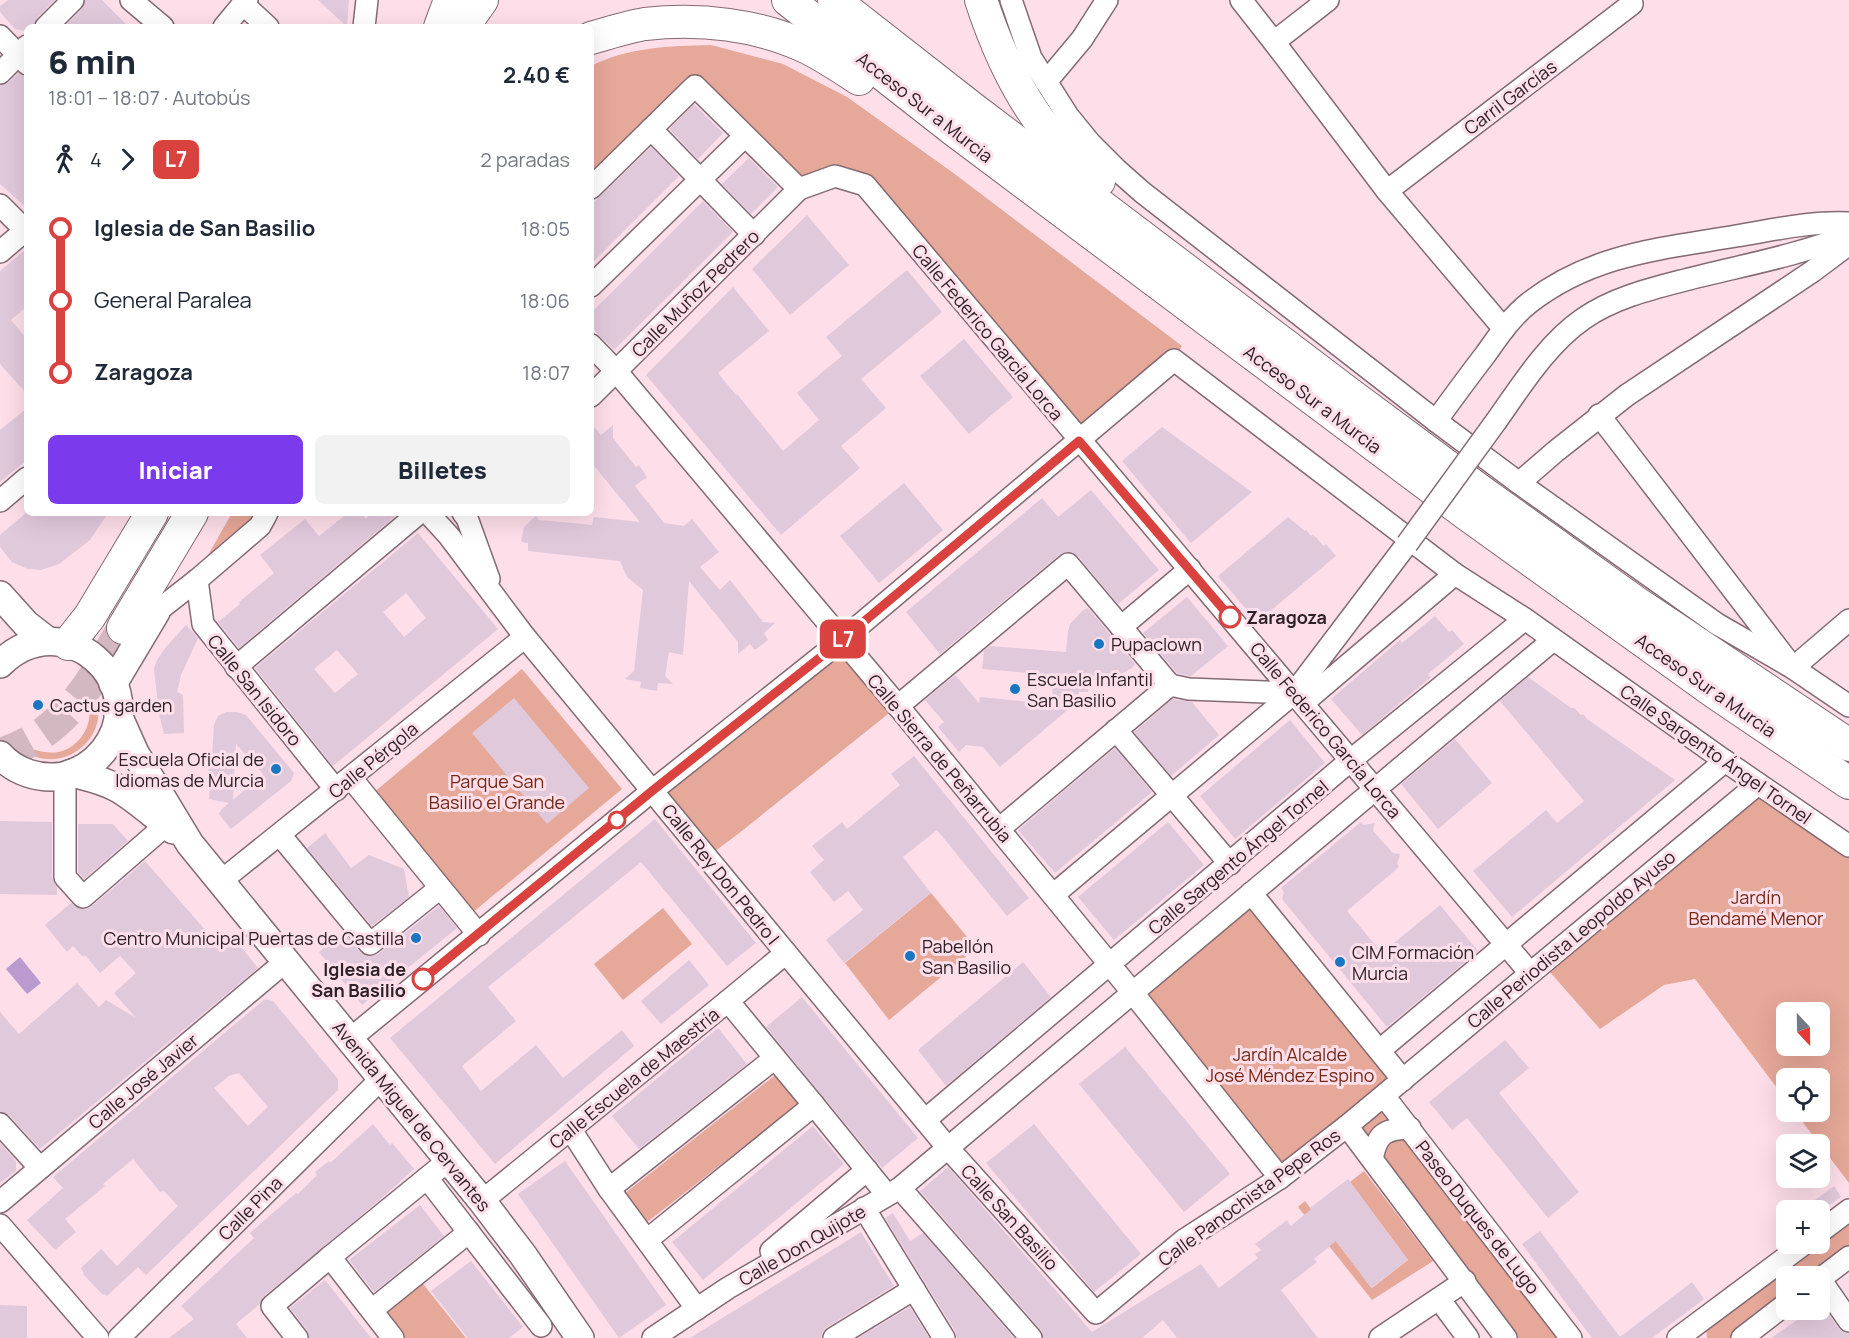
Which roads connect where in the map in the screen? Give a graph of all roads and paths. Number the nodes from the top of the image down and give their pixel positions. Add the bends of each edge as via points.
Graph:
1 (73, 0) edge
2 (367, 0) edge
3 (450, 0) edge
4 (482, 0) edge
5 (501, 0) edge
6 (788, 0) edge
7 (834, 0) edge
8 (981, 0) edge
9 (1011, 0) edge
10 (1107, 0) edge
11 (1241, 0) edge
12 (1328, 0) edge
13 (245, 2) edge
14 (145, 4) edge
15 (1632, 4) dead end
16 (49, 24) edge
17 (161, 24) edge
18 (227, 24) edge
19 (265, 24) edge
20 (363, 24) edge
21 (441, 24) edge
22 (465, 24) edge
23 (486, 24) edge
24 (0, 36) edge
25 (594, 37) edge
26 (1274, 42) junction
27 (24, 55) edge
28 (0, 73) edge
29 (1046, 82) junction
30 (651, 129) junction
31 (954, 130) junction
32 (745, 136) junction
33 (700, 178) junction
34 (594, 185) edge
35 (799, 189) junction
36 (1387, 191) junction
37 (0, 205) edge
38 (24, 227) edge
39 (24, 232) edge
40 (754, 235) junction
41 (1849, 235) edge
42 (1832, 238) edge
43 (1849, 244) edge
44 (0, 252) edge
45 (594, 283) edge
46 (1504, 329) junction
47 (594, 348) edge
48 (615, 371) junction
49 (594, 393) edge
50 (1351, 395) junction
51 (1599, 416) junction
52 (1436, 421) junction
53 (1079, 441) junction
54 (24, 481) edge
55 (1519, 483) junction
56 (0, 501) edge
57 (150, 516) edge
58 (172, 516) edge
59 (190, 516) edge
60 (213, 516) edge
61 (265, 516) edge
62 (415, 516) edge
63 (431, 516) edge
64 (467, 516) edge
65 (468, 516) edge
66 (449, 536) junction
67 (1190, 569) junction
68 (1455, 574) junction
69 (198, 580) junction
70 (0, 595) edge
71 (496, 599) junction
72 (156, 612) junction
73 (1525, 619) junction
74 (1849, 620) edge
75 (1121, 627) junction
76 (525, 637) junction
77 (842, 640) junction
78 (1553, 640) junction
79 (58, 642) junction
80 (1768, 646) junction
81 (0, 663) edge
82 (236, 667) junction
83 (1792, 668) junction
84 (113, 684) junction
85 (1170, 685) junction
86 (1298, 698) junction
87 (898, 706) junction
88 (1849, 706) edge
89 (118, 715) junction
90 (1116, 730) junction
91 (1849, 745) edge
92 (0, 755) edge
93 (1351, 760) junction
94 (1725, 761) junction
95 (31, 774) junction
96 (69, 774) junction
97 (0, 776) edge
98 (1849, 783) edge
99 (343, 784) junction
100 (1758, 784) junction
101 (1375, 789) junction
102 (652, 791) junction
103 (1171, 796) junction
104 (166, 825) junction
105 (999, 829) junction
106 (280, 834) junction
107 (190, 844) junction
108 (1849, 846) edge
109 (1230, 864) junction
110 (221, 881) junction
111 (440, 888) junction
112 (1251, 893) junction
113 (1053, 895) junction
114 (478, 935) junction
115 (1506, 945) junction
116 (786, 953) junction
117 (286, 961) junction
118 (1110, 965) junction
119 (1530, 973) junction
120 (1133, 993) junction
121 (729, 1001) junction
122 (350, 1039) junction
123 (1380, 1050) junction
124 (775, 1058) junction
125 (382, 1078) junction
126 (1403, 1080) junction
127 (1384, 1096) junction
128 (814, 1105) junction
129 (925, 1120) junction
130 (0, 1124) edge
131 (1347, 1126) junction
132 (1410, 1128) junction
133 (571, 1130) junction
134 (948, 1148) junction
135 (1372, 1159) junction
136 (449, 1160) junction
137 (40, 1168) junction
138 (867, 1170) junction
139 (427, 1178) junction
140 (1280, 1178) junction
141 (609, 1189) junction
142 (894, 1192) junction
143 (482, 1201) junction
144 (0, 1202) edge
145 (864, 1208) junction
146 (1849, 1209) edge
147 (1830, 1224) edge
148 (0, 1225) edge
149 (469, 1232) junction
150 (647, 1240) junction
151 (1791, 1254) edge
152 (330, 1257) junction
153 (1846, 1266) edge
154 (1830, 1274) edge
155 (1465, 1281) junction
156 (728, 1288) junction
157 (914, 1289) junction
158 (1830, 1293) edge
159 (1439, 1299) junction
160 (697, 1309) junction
161 (372, 1310) junction
162 (1776, 1312) edge
163 (1096, 1313) joint
164 (1849, 1321) edge
165 (543, 1324) edge
166 (1408, 1330) edge
167 (132, 1333) edge
168 (1690, 1334) edge
169 (98, 1338) edge
170 (297, 1338) edge
171 (393, 1338) edge
172 (580, 1338) edge
173 (653, 1338) edge
174 (834, 1338) edge
175 (944, 1338) edge
176 (1031, 1338) edge
177 (1380, 1338) edge
178 (1468, 1338) edge
179 (1506, 1338) edge
180 (1571, 1338) edge
181 (1742, 1338) edge

1 - 16 street
2 - 20 street
3 - 21 highway
4 - 22 highway
5 - 23 highway
6 - 31 highway, Acceso Sur a Murcia
7 - 50 highway, Acceso Sur a Murcia
8 - 50 highway via 1013,77 1054,139
9 - 29 street via 1031,58
10 - 29 street via 1082,39
11 - 26 street
12 - 26 street
13 - 18 street
13 - 19 street
14 - 17 street
15 - 36 street, Carril Garcías
24 - 27 street
25 - 31 highway via 644,24 686,22 744,27 805,46 859,78 905,113
26 - 36 street
27 - 28 street
29 - 52 street via 1090,143 1125,177
30 - 32 street via 695,86
30 - 33 street
30 - 34 street
31 - 98 highway, Acceso Sur a Murcia via 1474,520
32 - 33 street
32 - 35 street
33 - 40 street
33 - 45 street
35 - 40 street, Calle Muñoz Pedrero
35 - 53 street, Calle Federico García Lorca via 835,176 865,185
36 - 46 street
37 - 38 street
39 - 44 street
40 - 48 street, Calle Muñoz Pedrero
41 - 42 street
42 - 43 street
42 - 46 street via 1803,225 1658,249 1598,264 1527,304
42 - 51 street
42 - 86 street, bridge via 1632,295 1582,320 1563,336 1531,372
46 - 52 street
47 - 48 street, Calle Sierra de Peñarrubia
48 - 49 street, Calle Muñoz Pedrero
48 - 77 street, Calle Sierra de Peñarrubia
50 - 91 highway, Acceso Sur a Murcia via 1634,602
51 - 55 street
51 - 80 street
52 - 55 street
53 - 67 street, Calle Federico García Lorca
53 - 68 street via 1174,360
53 - 77 street
54 - 56 street
55 - 80 street via 1718,624
57 - 79 highway via 90,616
58 - 59 highway via 117,624
60 - 72 highway
61 - 69 street via 260,526
62 - 82 street
63 - 66 street, Calle Rey Don Pedro I
64 - 66 street
65 - 71 street, Calle Rey Don Pedro I
66 - 71 street, Calle Rey Don Pedro I
67 - 75 street
67 - 86 street, Calle Federico García Lorca
68 - 73 street
68 - 86 street
69 - 72 street
69 - 82 street, Calle San Isidoro via 203,624
70 - 79 main road via 26,624
71 - 76 street, Calle Rey Don Pedro I
72 - 84 main road
73 - 78 street, Calle Sargento Ángel Tornel
73 - 93 street, Calle Sargento Ángel Tornel
74 - 83 street
75 - 85 street
75 - 87 street via 1068,564
76 - 99 street, Calle Pérgola
76 - 102 street, Calle Rey Don Pedro I
77 - 87 street, Calle Sierra de Peñarrubia
77 - 102 street
78 - 94 street, Calle Sargento Ángel Tornel
78 - 101 street, Calle Sargento Ángel Tornel
79 - 81 main road via 26,645
79 - 84 main road via 78,647 96,658
80 - 83 street
82 - 99 street, Calle San Isidoro
83 - 88 street
84 - 89 main road
85 - 86 street
85 - 90 street
86 - 93 street, Calle Federico García Lorca
86 - 103 street
87 - 105 street, Calle Sierra de Peñarrubia
89 - 96 main road via 112,737 100,755
89 - 107 main road, Avenida Miguel de Cervantes via 139,760
90 - 103 street
90 - 105 street
92 - 95 main road
93 - 101 street, Calle Federico García Lorca
93 - 109 street, Calle Sargento Ángel Tornel
94 - 100 street, Calle Sargento Ángel Tornel
94 - 115 street, Calle Periodista Leopoldo Ayuso
95 - 96 main road, Avenida Miguel de Cervantes
95 - 97 main road, Avenida Miguel de Cervantes
96 - 104 main road, Avenida Miguel de Cervantes via 118,788
96 - 104 street via 65,877 83,897
99 - 106 street, Calle Pérgola
99 - 111 street, Calle San Isidoro
100 - 108 street, Calle Sargento Ángel Tornel
100 - 119 street, Calle Periodista Leopoldo Ayuso
101 - 112 street, Calle Sargento Ángel Tornel
101 - 115 street, Calle Federico García Lorca
102 - 114 street
102 - 116 street, Calle Rey Don Pedro I
103 - 109 street
103 - 113 street
104 - 107 main road, Avenida Miguel de Cervantes
105 - 113 street, Calle Sierra de Peñarrubia
106 - 110 street, Calle Pérgola
106 - 111 street via 370,944
107 - 110 main road, Avenida Miguel de Cervantes
109 - 118 street, Calle Sargento Ángel Tornel
110 - 117 main road, Avenida Miguel de Cervantes
111 - 114 street, Calle San Isidoro
112 - 120 street, Calle Sargento Ángel Tornel
112 - 123 street
113 - 118 street, Calle Sierra de Peñarrubia
114 - 122 street
115 - 119 street, Calle Federico García Lorca
115 - 123 street, Calle Periodista Leopoldo Ayuso
116 - 121 street, Calle Escuela de Maestría
116 - 129 street, Calle Rey Don Pedro I
117 - 122 main road, Avenida Miguel de Cervantes
117 - 137 street, Calle José Javier
118 - 120 street, Calle Sierra de Peñarrubia
118 - 129 street, Calle Sargento Ángel Tornel
119 - 126 street, Calle Periodista Leopoldo Ayuso
120 - 134 street, Calle Sargento Ángel Tornel
120 - 140 street, Calle Sierra de Peñarrubia
121 - 124 street
121 - 133 street, Calle Escuela de Maestría
122 - 125 main road, Avenida Miguel de Cervantes
123 - 126 street
124 - 128 street
124 - 141 street
125 - 136 main road, Avenida Miguel de Cervantes
125 - 167 street, Calle Pina
126 - 127 street, Calle Periodista Leopoldo Ayuso
127 - 131 street, Calle Panochista Pepe Ros
127 - 132 street, Paseo Duques de Lugo
128 - 138 street
128 - 150 street
129 - 134 street, Calle San Basilio
130 - 137 street
131 - 135 street
131 - 140 street, Calle Panochista Pepe Ros
132 - 135 street via 1395,1128 1383,1134 1375,1143
132 - 180 street, Paseo Duques de Lugo
133 - 141 street
133 - 143 street, Calle Escuela de Maestría
134 - 142 street, Calle Don Quijote
134 - 163 street, Calle San Basilio
135 - 155 street
136 - 139 street
136 - 143 main road, Avenida Miguel de Cervantes
137 - 144 street, Calle José Javier
138 - 142 street
138 - 156 street
139 - 149 street
139 - 152 street
140 - 163 street, Calle Panochista Pepe Ros via 1184,1240
141 - 150 street
142 - 145 street, Calle Don Quijote
142 - 176 street
143 - 165 main road, Avenida Miguel de Cervantes
145 - 156 street, Calle Don Quijote
145 - 157 street
146 - 147 street
148 - 169 street
149 - 161 street
149 - 165 street
150 - 160 street
151 - 168 street
152 - 161 street
152 - 170 street via 273,1306
153 - 154 street
155 - 159 street
155 - 179 street
156 - 160 street, Calle Don Quijote
157 - 174 street
157 - 175 street
158 - 164 street
159 - 166 street
159 - 178 street
160 - 173 street, Calle Don Quijote
161 - 171 street
162 - 181 street
165 - 172 main road, Avenida Miguel de Cervantes
166 - 177 street

